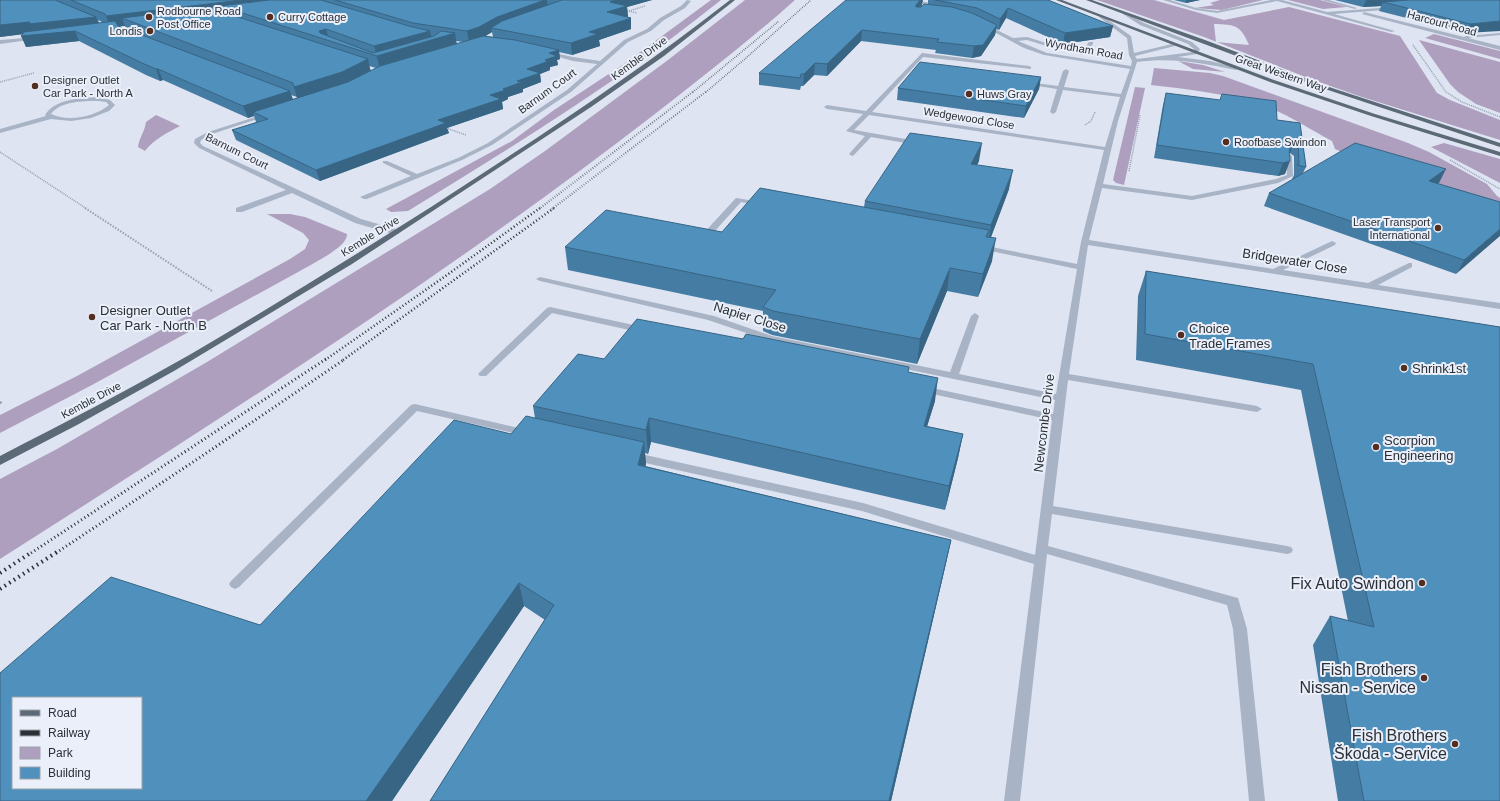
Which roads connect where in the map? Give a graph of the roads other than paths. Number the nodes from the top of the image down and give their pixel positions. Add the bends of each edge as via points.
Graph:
1 (733, 0) edge
2 (904, 0) edge
3 (1058, 0) edge
4 (1088, 0) edge
5 (1165, 0) edge
6 (1277, 0) edge
7 (1324, 0) edge
8 (689, 1) dead end
9 (1401, 7) edge
10 (1363, 10) junction
11 (1356, 11) junction
12 (1125, 13) junction
13 (1328, 13) junction
14 (916, 16) edge
15 (1101, 16) junction
16 (979, 23) edge
17 (1393, 31) dead end
18 (1500, 34) edge
19 (41, 38) edge
20 (1459, 38) junction
21 (1012, 40) junction
22 (0, 42) edge
23 (1091, 42) edge
24 (1176, 45) junction
25 (1500, 48) edge
26 (541, 50) edge
27 (1194, 52) junction
28 (1167, 57) junction
29 (1133, 61) junction
30 (601, 63) junction
31 (1029, 68) dead end
32 (1236, 68) junction
33 (911, 69) junction
34 (918, 70) edge
35 (1066, 71) dead end
36 (1021, 83) edge
37 (1060, 88) junction
38 (1123, 96) junction
39 (826, 107) dead end
40 (276, 112) edge
41 (1053, 112) dead end
42 (868, 113) junction
43 (51, 117) junction
44 (0, 131) edge
45 (869, 135) junction
46 (927, 145) edge
47 (1500, 145) edge
48 (1108, 149) junction
49 (852, 154) dead end
50 (1500, 154) edge
51 (1289, 156) edge
52 (385, 162) dead end
53 (417, 176) junction
54 (1099, 186) junction
55 (292, 190) junction
56 (364, 197) dead end
57 (770, 206) edge
58 (239, 210) dead end
59 (396, 232) junction
60 (703, 239) edge
61 (1085, 242) junction
62 (1332, 243) dead end
63 (972, 246) edge
64 (1409, 265) dead end
65 (1081, 267) junction
66 (1275, 271) junction
67 (540, 279) dead end
68 (1369, 286) junction
69 (1500, 306) edge
70 (975, 316) dead end
71 (652, 332) edge
72 (483, 374) dead end
73 (953, 376) junction
74 (1064, 376) junction
75 (917, 388) edge
76 (1060, 398) junction
77 (1257, 409) dead end
78 (1058, 418) junction
79 (536, 435) edge
80 (620, 454) edge
81 (0, 462) edge
82 (1047, 509) junction
83 (1287, 550) dead end
84 (1041, 554) junction
85 (235, 584) dead end
86 (1012, 801) edge
87 (1257, 801) edge

1 - 59 main road, Kemble Drive via 678,44 576,116
2 - 14 street via 928,3
3 - 15 main road, Great Western Way
4 - 12 main road, Great Western Way
5 - 6 street via 1217,12
6 - 13 street
7 - 10 street
8 - 30 street, Barnum Court via 649,30 626,41
9 - 10 street
10 - 11 street
11 - 13 street
11 - 20 street, Harcourt Road
12 - 27 street via 1142,24 1190,43 1197,49
12 - 47 main road, Great Western Way via 1324,87
13 - 17 street
15 - 24 main road, Great Western Way
15 - 29 street via 1129,37
16 - 21 street, Wyndham Road
18 - 20 street
19 - 22 street
20 - 25 street, Harcourt Road
21 - 23 street via 1027,38 1083,53
21 - 29 street, Wyndham Road via 1046,54
24 - 27 main road, Great Western Way
24 - 29 street via 1154,49
26 - 30 street, Barnum Court via 573,59
27 - 28 street
27 - 32 main road, Great Western Way
28 - 29 street
28 - 32 street
29 - 38 street, Newcombe Drive
30 - 53 street, Barnum Court via 569,91 490,144
31 - 33 street via 922,55
32 - 50 main road, Great Western Way via 1372,115
33 - 34 street
33 - 42 street
35 - 37 street
36 - 37 street
37 - 38 street
37 - 41 street
38 - 48 street, Newcombe Drive
39 - 42 street, Wedgewood Close
40 - 55 street, Barnum Court via 210,133 198,139 197,143 200,147
42 - 45 street via 849,131
42 - 48 street, Wedgewood Close
43 - 43 street via 48,115 52,110 76,101 101,100 112,104 103,112 82,118 63,120
43 - 44 street
45 - 46 street
45 - 49 street
48 - 54 street, Newcombe Drive
51 - 54 street via 1290,176 1278,181 1192,198
52 - 53 street
53 - 56 street, Barnum Court
54 - 61 street, Newcombe Drive
55 - 58 street
55 - 59 street, Barnum Court via 358,221
57 - 60 street via 739,200
59 - 81 main road, Kemble Drive via 195,355
61 - 65 street, Newcombe Drive
61 - 66 street, Bridgewater Close
62 - 66 street
63 - 65 street
64 - 68 street
65 - 74 street, Newcombe Drive
66 - 68 street, Bridgewater Close
67 - 73 street, Napier Close via 711,318 770,338
68 - 69 street, Bridgewater Close
70 - 73 street
71 - 72 street via 550,310
73 - 76 street, Napier Close
74 - 76 street, Newcombe Drive
74 - 77 street
75 - 78 street
76 - 78 street, Newcombe Drive
78 - 82 street, Newcombe Drive
79 - 85 street via 415,407
80 - 84 street via 863,507
82 - 83 street
82 - 84 street, Newcombe Drive
84 - 86 street, Newcombe Drive
84 - 87 street via 1233,602 1240,629

